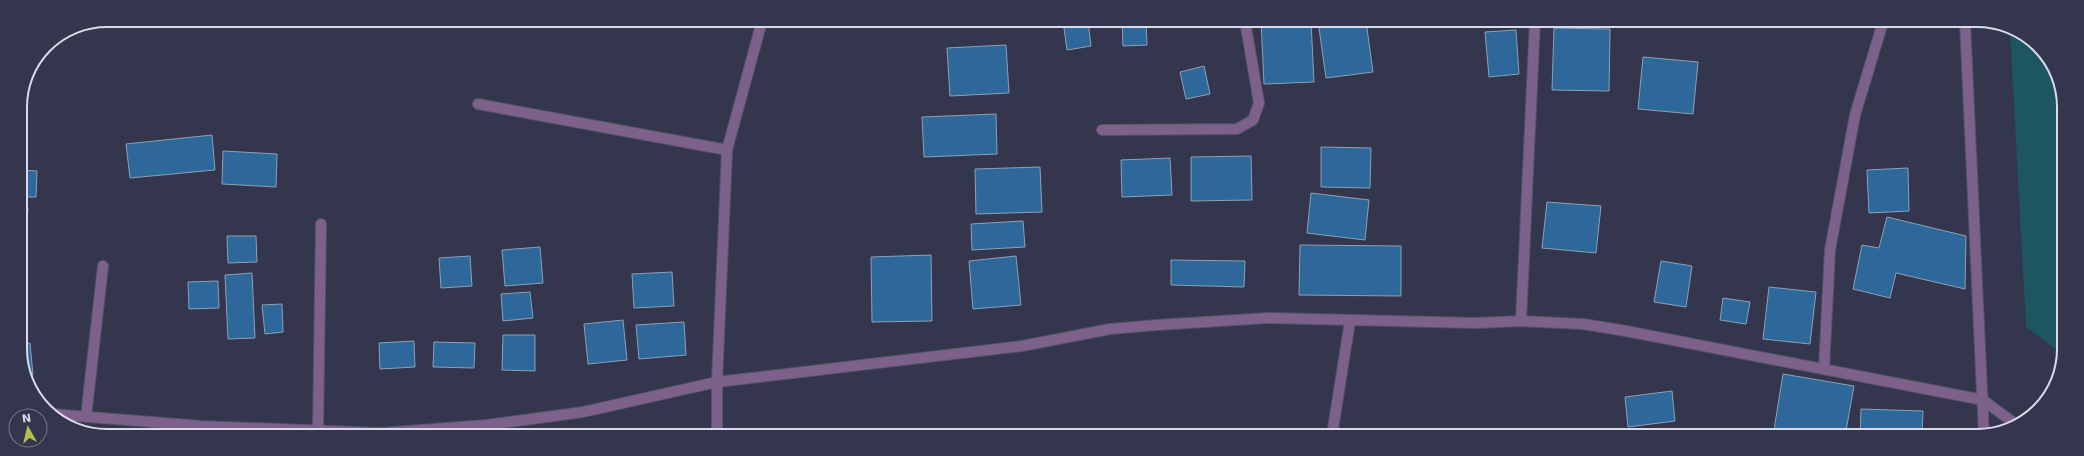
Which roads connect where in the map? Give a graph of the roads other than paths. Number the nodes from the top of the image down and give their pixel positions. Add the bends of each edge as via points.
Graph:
1 (760, 27) edge
2 (1246, 27) edge
3 (1535, 27) edge
4 (1881, 27) edge
5 (1965, 27) edge
6 (478, 104) dead end
7 (1102, 130) dead end
8 (727, 150) junction
9 (321, 224) dead end
10 (103, 266) dead end
11 (1350, 321) junction
12 (1521, 321) junction
13 (1824, 369) junction
14 (717, 382) junction
15 (1983, 400) junction
16 (62, 415) edge
17 (86, 417) junction
18 (2012, 421) edge
19 (1984, 428) edge
20 (289, 429) edge
21 (318, 429) edge
22 (434, 429) edge
23 (717, 429) edge
24 (1333, 429) edge

1 - 8 street
2 - 7 street via 1258,103 1253,120 1237,129
3 - 12 street
4 - 13 street via 1855,115 1830,250
5 - 15 street
6 - 8 street
8 - 14 street
9 - 21 street
10 - 17 street
11 - 12 street
11 - 14 street via 1268,318 1110,329 1022,346
11 - 24 street
12 - 13 street via 1583,324
13 - 15 street
14 - 22 street via 583,412 487,425
14 - 23 street
15 - 18 street
15 - 19 street
16 - 17 street
17 - 20 street via 201,426

